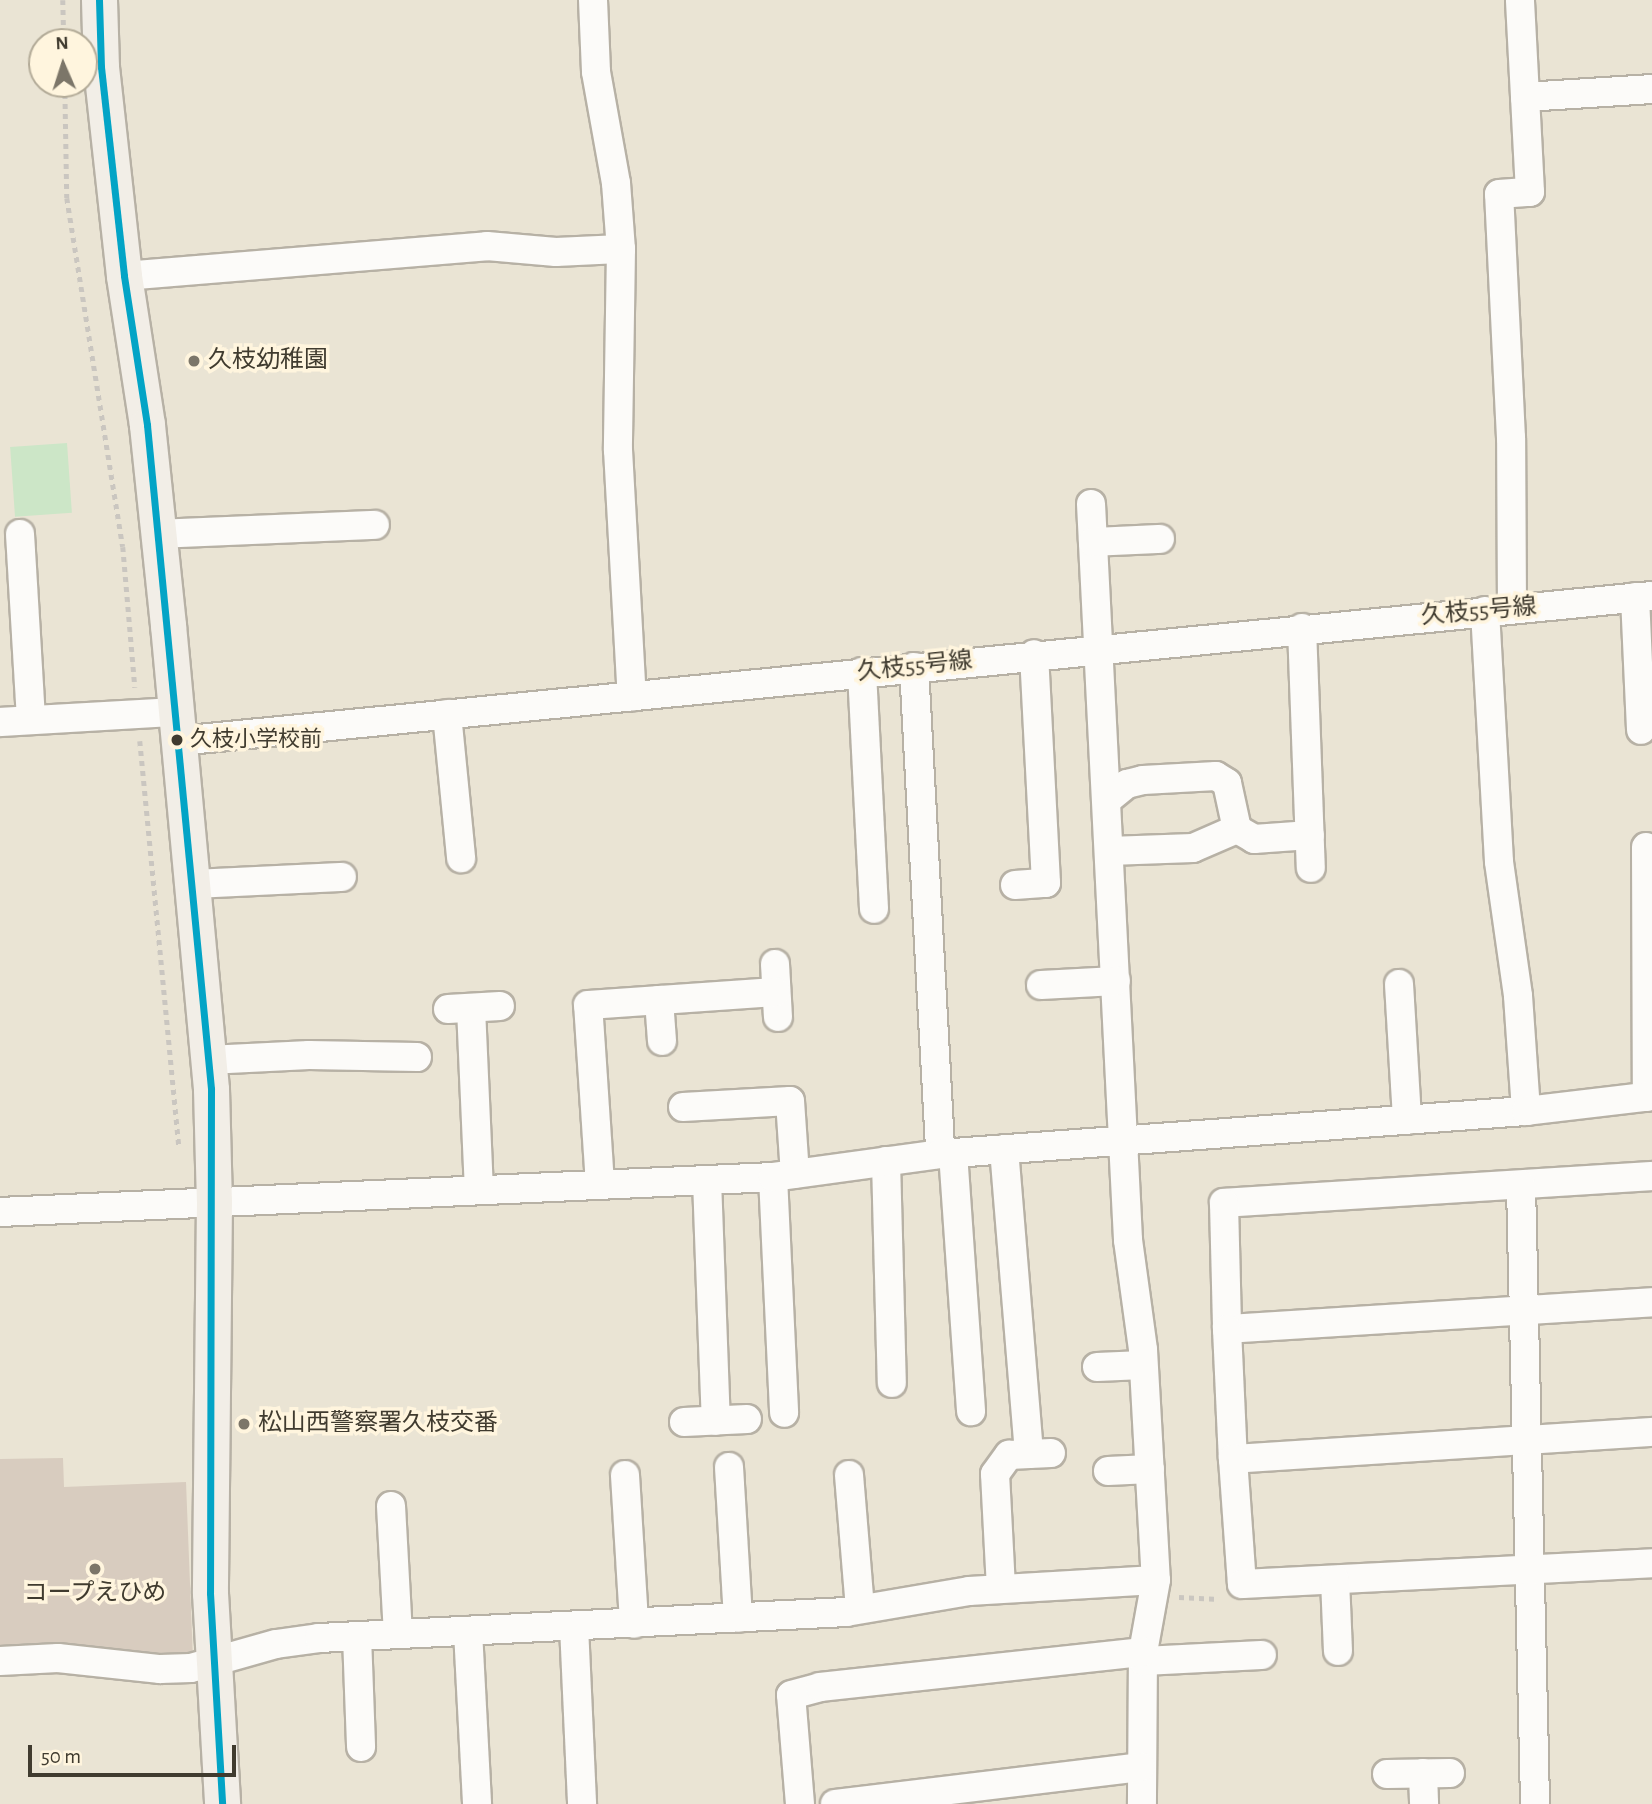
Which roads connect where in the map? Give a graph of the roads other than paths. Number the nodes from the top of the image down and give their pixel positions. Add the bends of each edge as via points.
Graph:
1 (99, 0) edge
2 (593, 0) edge
3 (1528, 1) edge
4 (1652, 89) edge
5 (1525, 97) junction
6 (621, 249) junction
7 (124, 276) junction
8 (1091, 504) dead end
9 (375, 525) dead end
10 (20, 534) dead end
11 (158, 534) junction
12 (1160, 539) dead end
13 (1093, 542) junction
14 (1644, 596) edge
15 (1499, 610) junction
16 (1302, 628) junction
17 (1099, 647) junction
18 (1034, 654) junction
19 (914, 667) junction
20 (862, 672) junction
21 (632, 697) junction
22 (447, 714) junction
23 (31, 720) junction
24 (0, 722) edge
25 (176, 726) junction
26 (1641, 730) dead end
27 (1107, 800) junction
28 (1237, 829) junction
29 (1310, 835) junction
30 (1646, 847) dead end
31 (1109, 851) junction
32 (461, 858) dead end
33 (1311, 868) dead end
34 (342, 877) dead end
35 (192, 884) junction
36 (1015, 885) dead end
37 (874, 909) dead end
38 (1116, 981) junction
39 (1399, 984) dead end
40 (1041, 985) dead end
41 (776, 991) dead end
42 (659, 1000) junction
43 (500, 1006) dead end
44 (662, 1041) dead end
45 (416, 1057) dead end
46 (208, 1060) junction
47 (1650, 1096) edge
48 (683, 1107) dead end
49 (1526, 1111) junction
50 (1407, 1120) junction
51 (1124, 1139) junction
52 (1004, 1149) junction
53 (946, 1153) junction
54 (886, 1161) junction
55 (784, 1176) junction
56 (1652, 1176) edge
57 (707, 1180) junction
58 (600, 1184) junction
59 (1521, 1185) junction
60 (479, 1190) junction
61 (214, 1201) junction
62 (0, 1212) edge
63 (1652, 1302) edge
64 (1523, 1312) junction
65 (1227, 1329) junction
66 (1143, 1365) junction
67 (1097, 1367) dead end
68 (892, 1383) dead end
69 (971, 1410) dead end
70 (784, 1413) dead end
71 (747, 1419) dead end
72 (716, 1421) junction
73 (684, 1422) dead end
74 (1652, 1432) edge
75 (1526, 1439) junction
76 (1233, 1459) junction
77 (729, 1467) dead end
78 (1150, 1469) junction
79 (1108, 1471) dead end
80 (625, 1475) dead end
81 (849, 1475) dead end
82 (391, 1506) dead end
83 (1652, 1563) edge
84 (1528, 1572) junction
85 (1156, 1580) junction
86 (1335, 1580) junction
87 (1001, 1588) junction
88 (860, 1609) junction
89 (738, 1618) junction
90 (634, 1624) junction
91 (574, 1626) junction
92 (468, 1631) junction
93 (398, 1634) junction
94 (357, 1636) junction
95 (1338, 1651) dead end
96 (1262, 1655) dead end
97 (1143, 1656) junction
98 (0, 1661) edge
99 (214, 1661) junction
100 (360, 1747) dead end
101 (1141, 1767) junction
102 (1387, 1774) dead end
103 (222, 1804) edge
104 (477, 1804) edge
105 (582, 1804) edge
106 (800, 1804) edge
107 (835, 1804) edge
108 (1142, 1804) edge
109 (1424, 1804) edge
110 (1535, 1804) edge

1 - 7 main road
2 - 6 street via 596,72 616,183
3 - 5 street
4 - 5 street
5 - 15 street via 1530,192 1499,194 1511,438
6 - 7 street via 555,252 487,246
6 - 21 street via 618,450
7 - 11 main road
8 - 13 street
9 - 11 street
10 - 23 street
11 - 25 main road
12 - 13 street
13 - 17 street
14 - 15 street, 久枝55号線
14 - 26 street
15 - 16 street, 久枝55号線
15 - 49 street via 1499,862 1518,996
16 - 17 street, 久枝55号線
16 - 29 street
17 - 18 street, 久枝55号線
17 - 27 street
18 - 19 street, 久枝55号線
18 - 36 street via 1046,883
19 - 20 street, 久枝55号線
19 - 53 street
20 - 21 street, 久枝55号線
20 - 37 street
21 - 22 street, 久枝55号線
22 - 25 street, 久枝55号線
22 - 32 street
23 - 24 street, 久枝55号線
23 - 25 street, 久枝55号線
25 - 35 main road
27 - 28 street via 1127,784 1143,780 1216,776 1227,783
27 - 31 street
28 - 29 street via 1254,839
28 - 31 street via 1193,848
29 - 33 street
30 - 47 street
31 - 38 street
34 - 35 street
35 - 46 main road
38 - 40 street
38 - 51 street
39 - 50 street
41 - 42 street
42 - 44 street
42 - 58 street via 588,1005 581,1084
43 - 60 street via 459,1009
45 - 46 street
46 - 61 main road
47 - 49 street
48 - 55 street via 711,1092 790,1101
49 - 50 street
50 - 51 street
51 - 52 street
51 - 66 street via 1128,1240
52 - 53 street
52 - 87 street via 1040,1454 1009,1455 995,1475
53 - 54 street
53 - 69 street
54 - 55 street
54 - 68 street
55 - 57 street
55 - 70 street
56 - 59 street
57 - 58 street
57 - 72 street
58 - 60 street
59 - 64 street
59 - 65 street via 1224,1203
60 - 61 street
61 - 62 street
61 - 99 main road via 210,1593
63 - 64 street
64 - 65 street
64 - 75 street
65 - 76 street
66 - 67 street
66 - 78 street
71 - 72 street
72 - 73 street
74 - 75 street
75 - 76 street
75 - 84 street
76 - 86 street via 1242,1584
77 - 89 street
78 - 79 street
78 - 85 street
80 - 90 street
81 - 88 street
82 - 93 street
83 - 84 street
84 - 86 street
84 - 110 street
85 - 87 street
85 - 97 street
86 - 95 street
87 - 88 street
88 - 89 street
89 - 90 street
90 - 91 street
91 - 92 street
91 - 105 street
92 - 93 street
92 - 104 street
93 - 94 street
94 - 99 street via 276,1644
94 - 100 street
96 - 97 street
97 - 101 street
97 - 106 street via 820,1687 791,1695
98 - 99 street via 58,1658 160,1669 191,1668
99 - 103 main road
101 - 107 street
101 - 108 street
102 - 109 street via 1437,1773

